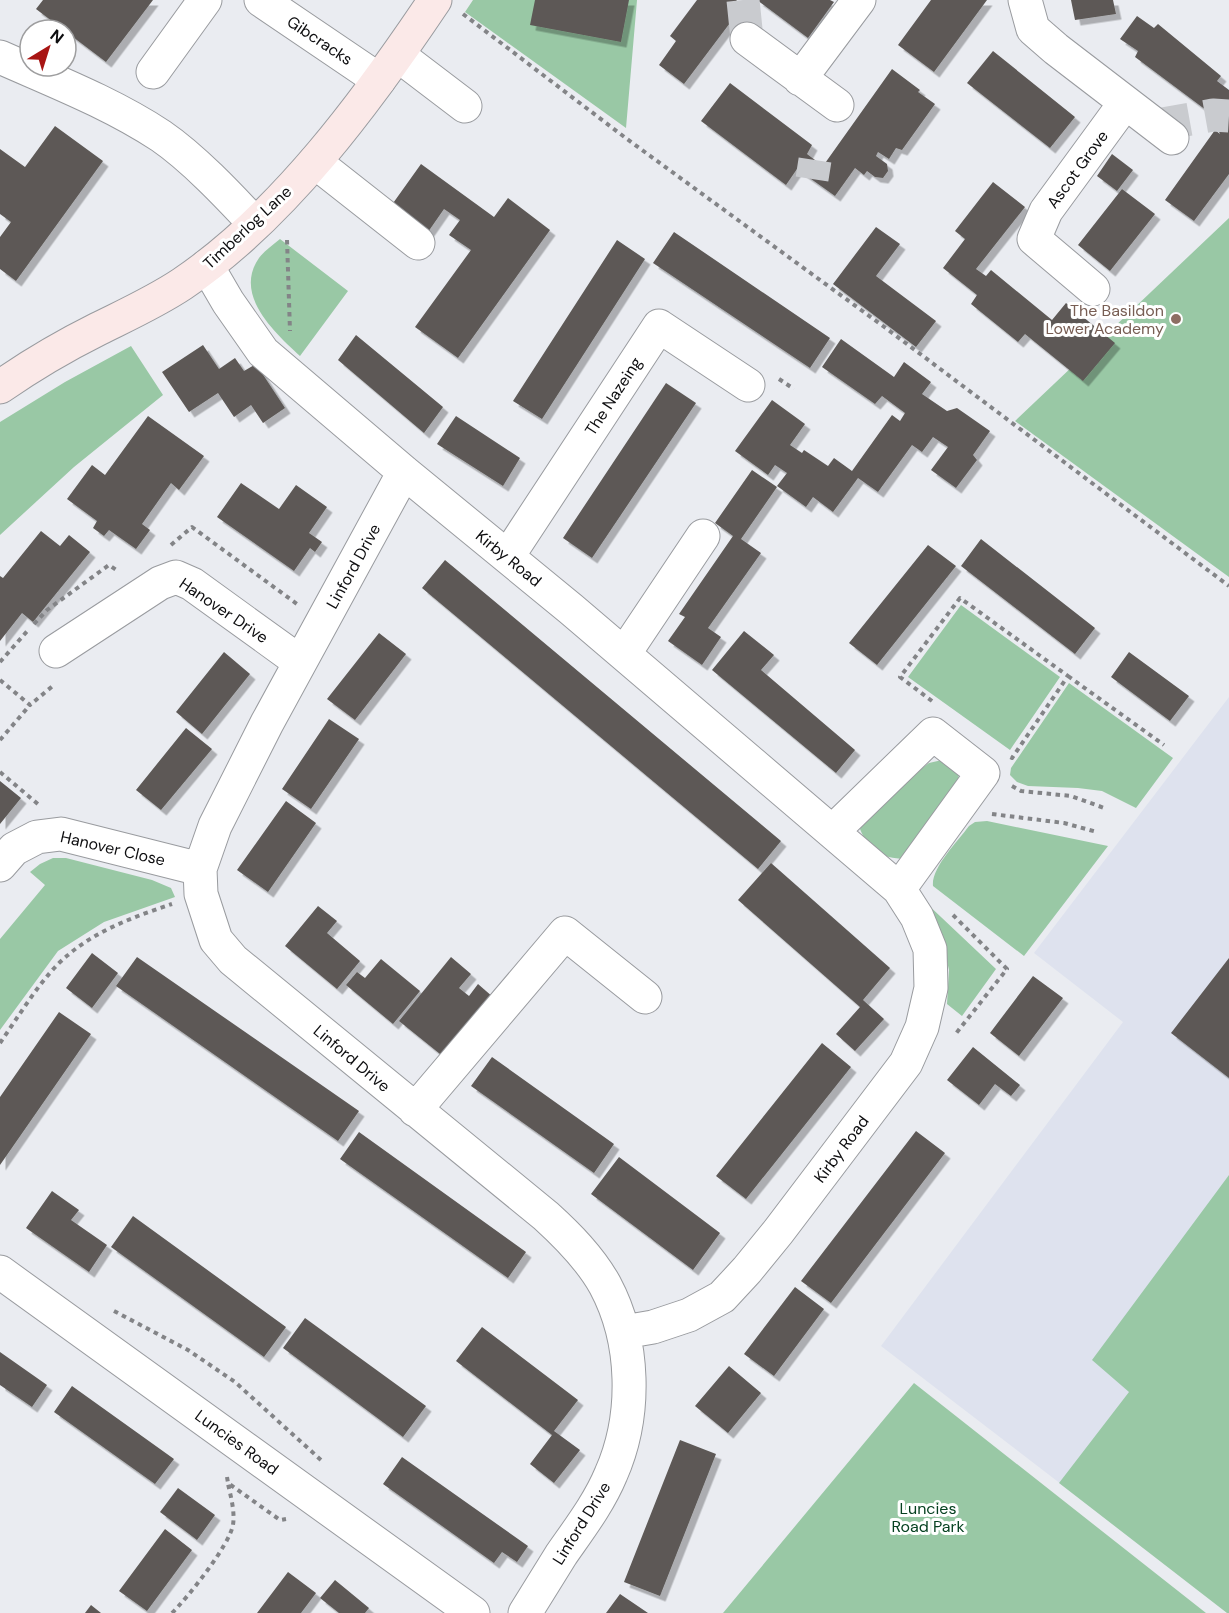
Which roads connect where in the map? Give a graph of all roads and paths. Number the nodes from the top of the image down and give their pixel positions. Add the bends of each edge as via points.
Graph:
1 (205, 0) edge
2 (261, 0) edge
3 (859, 0) edge
4 (1025, 0) edge
5 (445, 4) edge
6 (747, 39) dead end
7 (0, 57) edge
8 (388, 68) junction
9 (153, 72) dead end
10 (801, 79) junction
11 (1125, 103) junction
12 (837, 105) dead end
13 (465, 106) dead end
14 (1172, 138) dead end
15 (315, 162) junction
16 (255, 224) junction
17 (287, 234) dead end
18 (418, 243) dead end
19 (207, 266) junction
20 (1093, 289) dead end
21 (290, 341) dead end
22 (761, 381) joint
23 (0, 387) edge
24 (794, 389) dead end
25 (404, 472) junction
26 (703, 536) dead end
27 (508, 556) junction
28 (1229, 586) edge
29 (56, 651) dead end
30 (624, 654) junction
31 (300, 662) junction
32 (1068, 676) junction
33 (0, 680) edge
34 (56, 684) dead end
35 (937, 704) dead end
36 (30, 705) junction
37 (0, 740) edge
38 (1164, 745) dead end
39 (1003, 752) dead end
40 (1012, 758) junction
41 (1006, 767) dead end
42 (0, 772) edge
43 (1005, 780) dead end
44 (42, 807) dead end
45 (1107, 808) dead end
46 (833, 831) junction
47 (0, 865) edge
48 (200, 868) junction
49 (899, 889) junction
50 (176, 902) dead end
51 (645, 997) dead end
52 (0, 1043) edge
53 (415, 1110) junction
54 (0, 1272) edge
55 (113, 1311) dead end
56 (624, 1332) junction
57 (323, 1462) dead end
58 (228, 1483) dead end
59 (172, 1613) edge
60 (473, 1613) edge
61 (525, 1613) edge

1 - 9 street
2 - 8 street, Gibcracks
3 - 10 street
4 - 11 street via 1033,29
5 - 8 main road, Timberlog Lane
5 - 28 path
6 - 10 street
7 - 16 street via 98,101 162,137
8 - 13 street, Gibcracks
8 - 15 main road, Timberlog Lane
10 - 12 street
11 - 14 street
11 - 20 street, Ascot Grove via 1046,211 1034,239
15 - 16 main road, Timberlog Lane
15 - 18 street
16 - 19 main road, Timberlog Lane
17 - 21 path
19 - 23 main road, Timberlog Lane via 153,302 96,330
19 - 25 street, Kirby Road via 263,352
22 - 24 path
22 - 27 street, The Nazeing via 659,326
25 - 27 street, Kirby Road
25 - 31 street, Linford Drive
26 - 30 street
27 - 30 street, Kirby Road
29 - 31 street, Hanover Drive via 176,576
30 - 46 street, Kirby Road
31 - 48 street, Linford Drive via 215,826
32 - 35 path via 960,598 900,677
32 - 38 path
32 - 40 path
33 - 36 path
34 - 36 path
36 - 37 path
39 - 40 path
40 - 41 path
42 - 44 path
43 - 45 path via 1021,791 1071,796
46 - 49 street, Kirby Road
46 - 49 street via 933,734 983,773
47 - 48 street, Hanover Close via 14,849 37,837 61,834
48 - 53 street, Linford Drive via 207,916 216,940 233,960
49 - 56 street, Kirby Road via 917,917 930,949 931,988 922,1027 906,1063 778,1232 722,1297 689,1315
50 - 52 path via 116,925 67,955
51 - 53 street via 565,933
53 - 56 street, Linford Drive via 569,1237 605,1285
54 - 60 street, Luncies Road
55 - 57 path via 188,1350 234,1382
56 - 61 street, Linford Drive via 627,1423 621,1447 597,1501
58 - 59 path via 233,1526 227,1543

